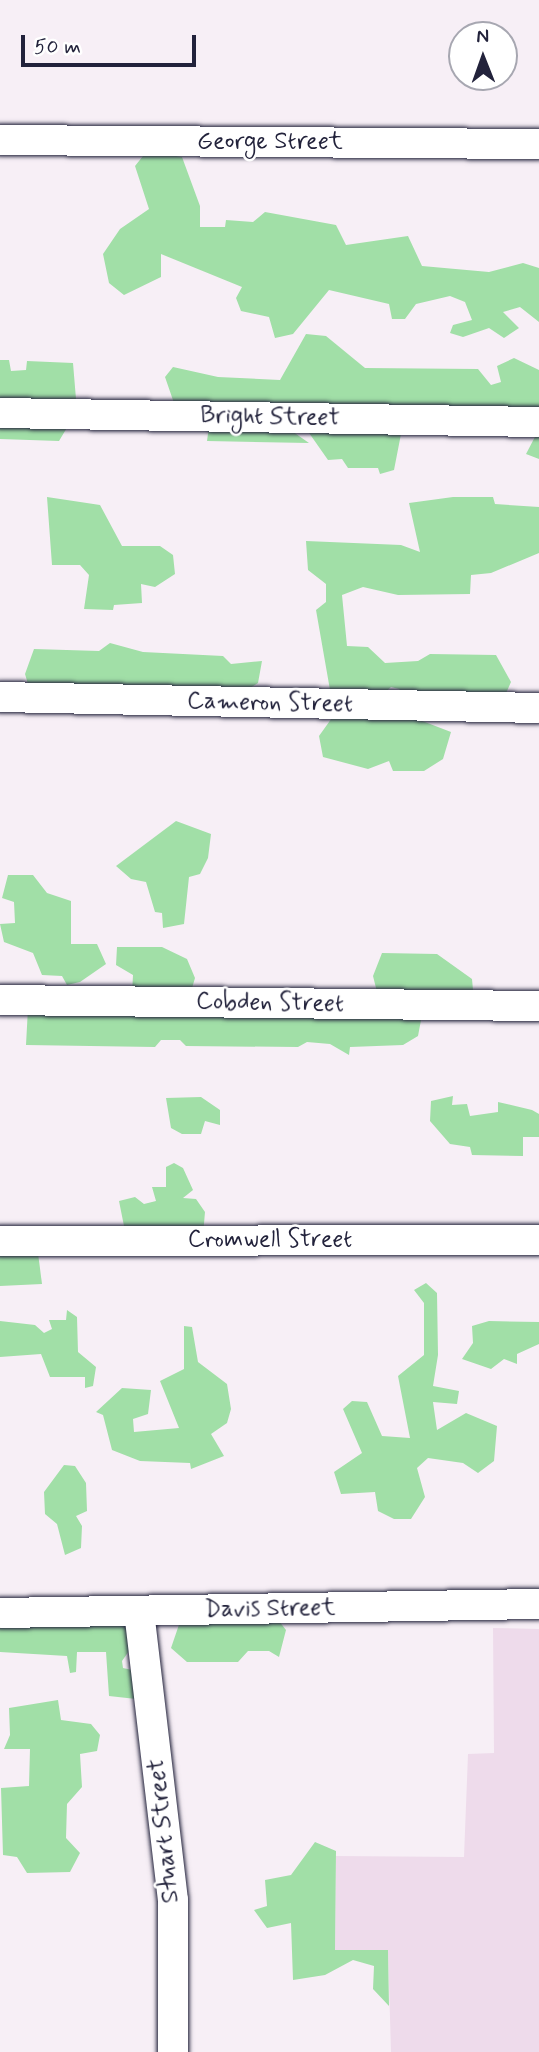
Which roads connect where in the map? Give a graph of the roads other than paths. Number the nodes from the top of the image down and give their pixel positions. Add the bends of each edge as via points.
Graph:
1 (0, 140) edge
2 (539, 144) edge
3 (0, 413) edge
4 (539, 422) edge
5 (0, 697) edge
6 (539, 708) edge
7 (0, 1000) edge
8 (539, 1006) edge
9 (539, 1240) edge
10 (0, 1241) edge
11 (539, 1605) edge
12 (139, 1611) junction
13 (0, 1613) edge
14 (173, 2052) edge

1 - 2 street, George Street
3 - 4 street, Bright Street
5 - 6 street, Cameron Street
7 - 8 street, Cobden Street
9 - 10 street, Cromwell Street
11 - 12 street, Davis Street
12 - 13 street, Davis Street
12 - 14 street, Stuart Street via 173,1900

